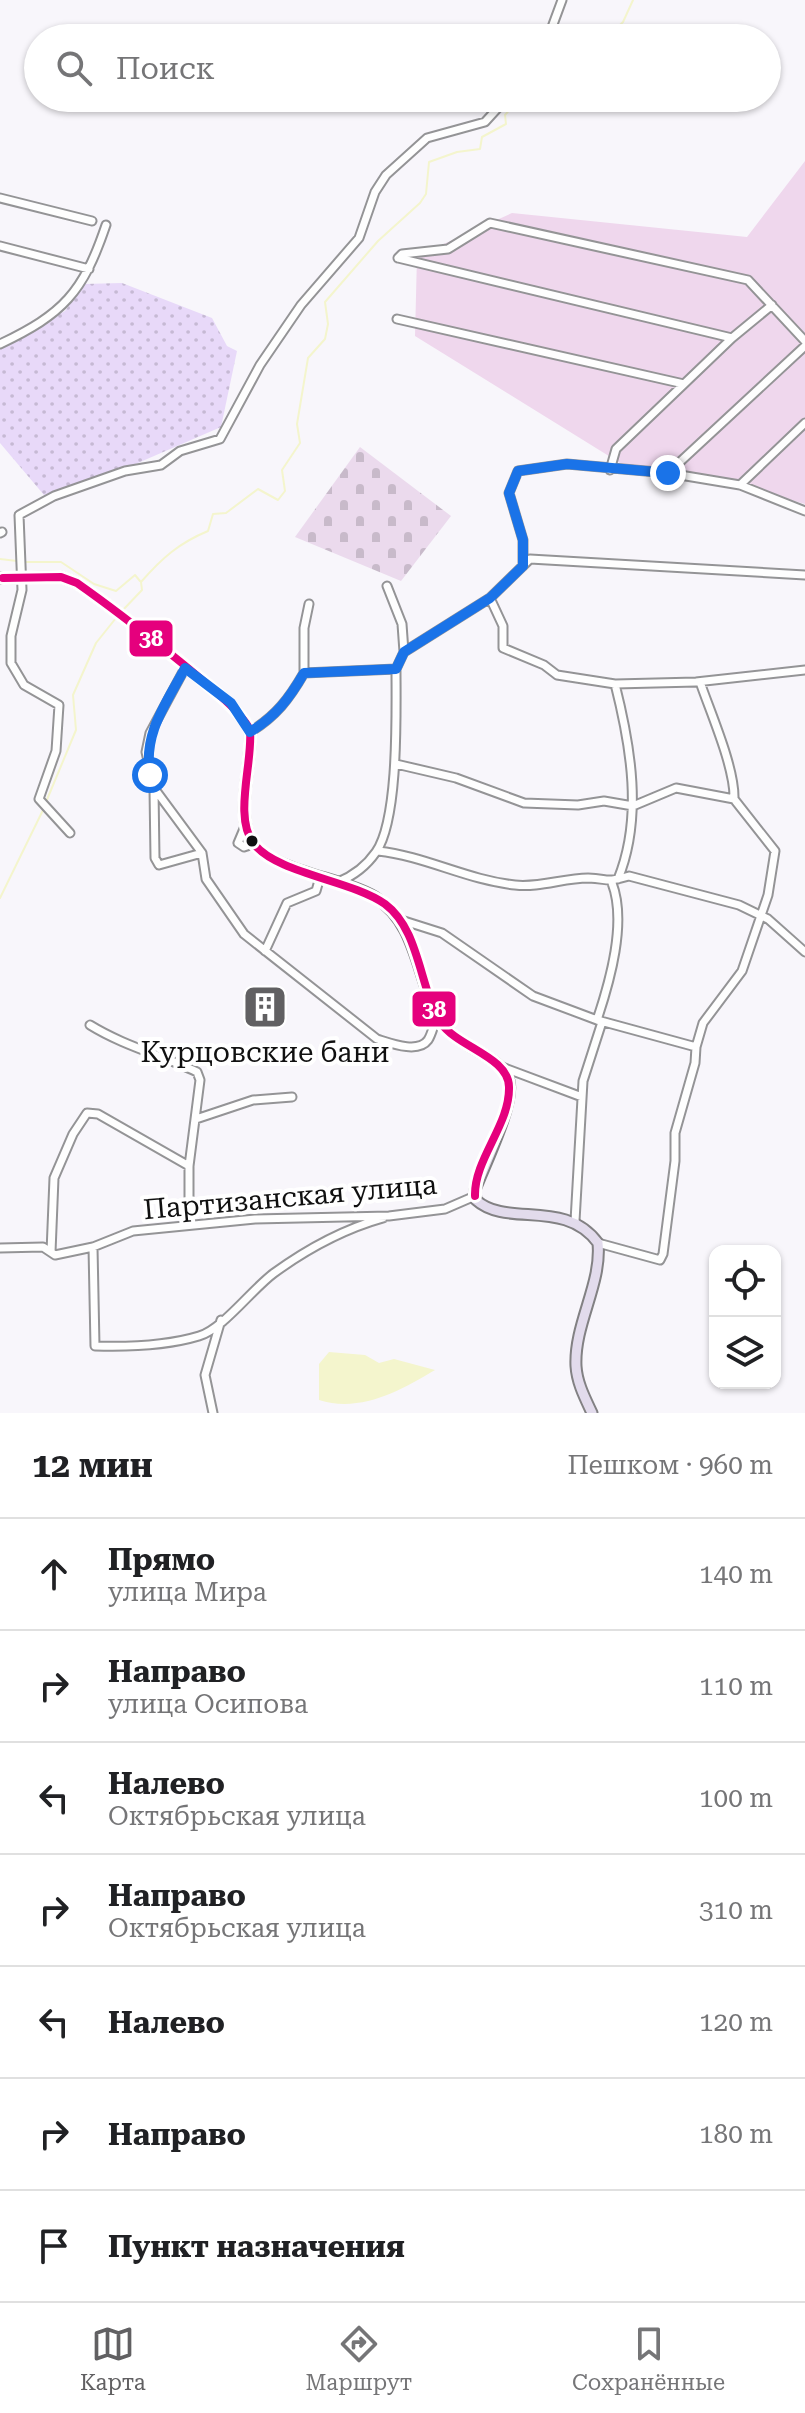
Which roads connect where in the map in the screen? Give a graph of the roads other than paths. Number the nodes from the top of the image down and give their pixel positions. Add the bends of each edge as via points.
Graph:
1 (562, 0) edge
2 (553, 24) edge
3 (494, 112) edge
4 (0, 198) edge
5 (92, 221) dead end
6 (106, 225) dead end
7 (0, 246) edge
8 (89, 269) junction
9 (772, 305) junction
10 (397, 319) dead end
11 (732, 338) junction
12 (805, 343) edge
13 (0, 344) edge
14 (684, 384) junction
15 (805, 423) edge
16 (610, 470) junction
17 (668, 473) junction
18 (740, 485) junction
19 (805, 502) edge
20 (801, 509) edge
21 (523, 566) junction
22 (805, 575) edge
23 (0, 578) edge
24 (21, 578) junction
25 (387, 586) dead end
26 (490, 598) junction
27 (309, 604) dead end
28 (404, 652) junction
29 (185, 668) junction
30 (396, 669) junction
31 (805, 670) edge
32 (304, 673) junction
33 (700, 682) junction
34 (615, 684) junction
35 (250, 732) junction
36 (396, 764) junction
37 (154, 788) junction
38 (734, 799) junction
39 (633, 806) junction
40 (70, 833) dead end
41 (378, 851) junction
42 (202, 853) junction
43 (625, 857) junction
44 (320, 877) junction
45 (637, 878) junction
46 (615, 881) junction
47 (338, 882) junction
48 (761, 915) junction
49 (401, 920) junction
50 (265, 951) junction
51 (805, 952) edge
52 (438, 1015) junction
53 (599, 1021) junction
54 (90, 1025) dead end
55 (696, 1047) junction
56 (493, 1063) junction
57 (583, 1081) junction
58 (563, 1092) junction
59 (292, 1097) dead end
60 (582, 1097) junction
61 (196, 1119) junction
62 (189, 1166) junction
63 (475, 1196) junction
64 (389, 1216) junction
65 (575, 1221) junction
66 (189, 1224) junction
67 (598, 1243) junction
68 (93, 1247) junction
69 (0, 1248) edge
70 (51, 1252) junction
71 (221, 1320) junction
72 (213, 1413) edge
73 (592, 1413) edge

1 - 2 street
3 - 24 street via 485,122 427,138 386,175 359,238 301,305 260,365 220,439 187,448 161,465 125,471 21,512
4 - 5 street
6 - 8 street
7 - 8 street
8 - 13 street via 60,312
9 - 11 street
9 - 11 street via 748,280 490,223 448,249 398,258
9 - 12 street
10 - 14 street
11 - 14 street
12 - 17 street
14 - 16 street via 616,449
15 - 18 street
16 - 17 street
16 - 21 street via 567,464 518,471 509,493 523,540
17 - 18 street
18 - 20 street
19 - 20 street
21 - 22 street via 536,557
21 - 26 street
23 - 24 main road
24 - 29 main road via 70,580
24 - 40 street via 11,663 24,685 59,705 56,751 39,799
25 - 28 street via 402,624
26 - 28 street
26 - 34 street via 503,626 503,648 511,654 557,675
27 - 32 street
28 - 30 street
29 - 35 main road via 231,703
29 - 37 street via 150,733 146,752
30 - 32 street
30 - 36 street
31 - 33 street
32 - 35 street via 287,702
33 - 34 street
33 - 38 street via 735,778
34 - 39 street via 629,739
35 - 44 main road via 246,824 253,844
36 - 39 street via 456,778 524,803 604,801
36 - 41 street
37 - 42 street
37 - 42 street via 159,865
38 - 39 street via 676,788
38 - 48 street via 775,851
39 - 43 street
41 - 46 street via 518,886 587,878
41 - 47 street via 351,877
42 - 50 street via 206,879 221,905
43 - 45 street
43 - 46 street
44 - 47 main road
44 - 50 street via 316,891 287,903
45 - 46 street
45 - 48 street
46 - 53 street via 619,901
47 - 49 main road via 371,895
48 - 51 street
48 - 55 street via 742,971 703,1023
49 - 52 main road
49 - 53 street via 442,933 533,996
50 - 52 street via 377,1039 420,1046
52 - 56 main road via 449,1032
53 - 55 street
53 - 57 street
54 - 61 street via 197,1072
55 - 67 street via 675,1133 660,1260
56 - 58 street
56 - 63 main road via 509,1081 508,1099
57 - 58 street
57 - 60 street
58 - 60 street
59 - 61 street via 253,1100
60 - 65 street
61 - 62 street
62 - 66 street
62 - 70 street via 98,1114 87,1113 54,1178
63 - 64 street, Партизанская улица via 445,1209
63 - 65 main road via 487,1207
64 - 66 street, Партизанская улица
64 - 71 street via 317,1246 273,1274
65 - 67 main road
66 - 68 street, Партизанская улица via 133,1231
67 - 73 main road via 576,1354 578,1380
68 - 70 street, Партизанская улица
68 - 71 street via 95,1346 136,1347 201,1336
69 - 70 street, Партизанская улица via 43,1247
71 - 72 street via 205,1375

